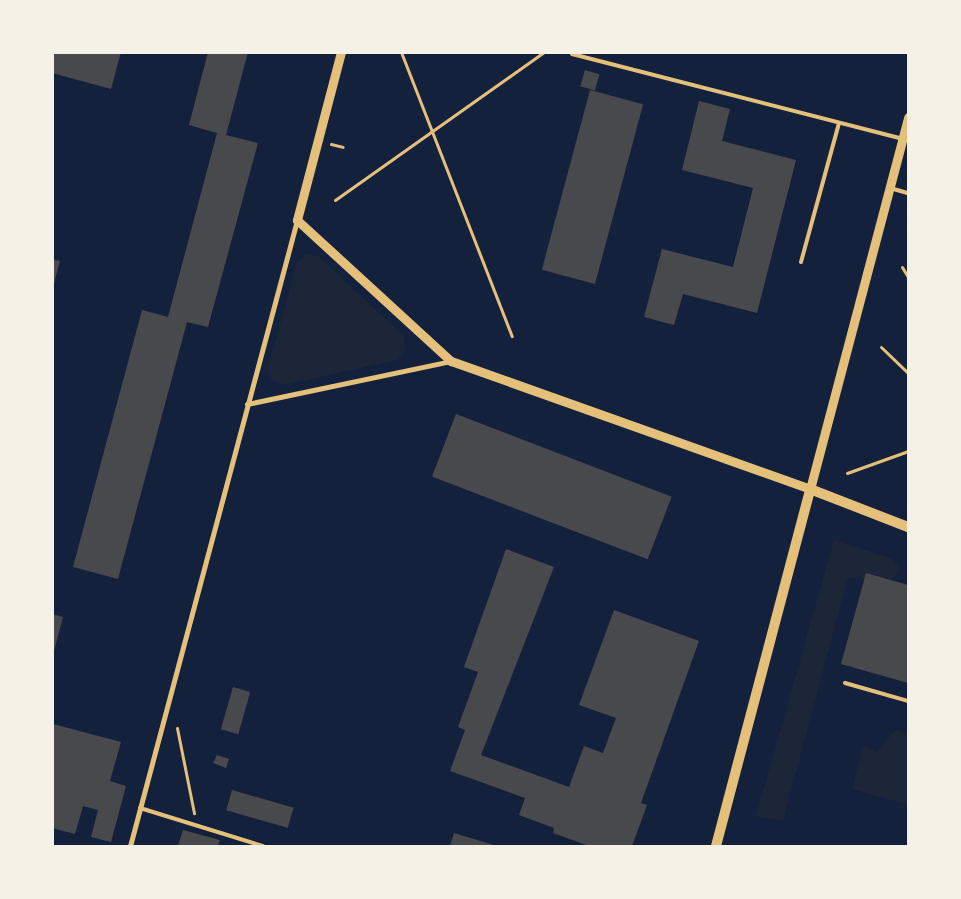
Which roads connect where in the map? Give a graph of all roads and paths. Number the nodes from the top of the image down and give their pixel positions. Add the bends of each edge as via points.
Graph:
1 (341, 52) edge
2 (401, 52) edge
3 (544, 52) edge
4 (572, 54) dead end
5 (908, 117) edge
6 (839, 123) junction
7 (432, 132) junction
8 (903, 139) junction
9 (890, 188) junction
10 (908, 193) edge
11 (334, 200) dead end
12 (297, 220) junction
13 (801, 262) dead end
14 (902, 268) dead end
15 (908, 277) edge
16 (512, 336) dead end
17 (881, 347) dead end
18 (451, 361) junction
19 (908, 373) edge
20 (247, 404) junction
21 (908, 451) edge
22 (847, 472) dead end
23 (810, 489) junction
24 (908, 527) edge
25 (845, 683) dead end
26 (908, 700) edge
27 (178, 728) dead end
28 (140, 808) junction
29 (196, 826) junction
30 (130, 846) edge
31 (264, 846) edge
32 (716, 846) edge

1 - 12 street
2 - 7 path
3 - 7 path
4 - 6 lane
5 - 8 street
6 - 8 lane
6 - 13 lane
7 - 11 path
7 - 16 path
8 - 9 street
9 - 10 lane
9 - 23 street
12 - 18 street
12 - 20 street
14 - 15 path
17 - 19 path
18 - 20 street
18 - 23 street
20 - 28 street
21 - 22 path
23 - 24 main road
23 - 32 main road
25 - 26 lane
27 - 29 path
28 - 29 lane
28 - 30 street
29 - 31 lane

